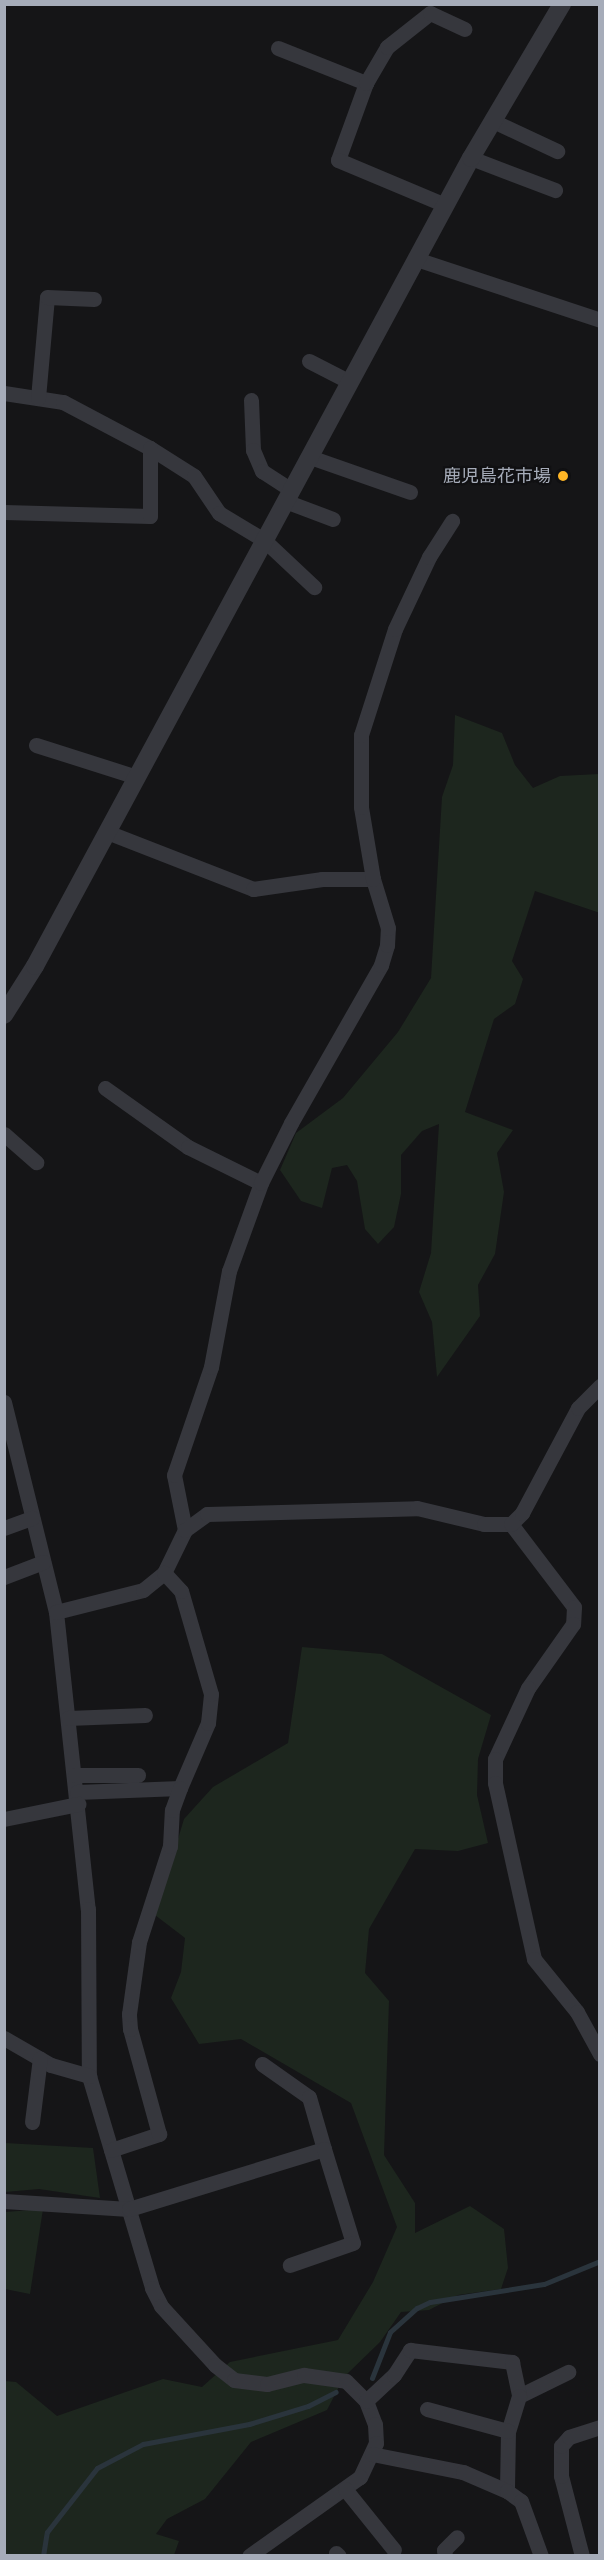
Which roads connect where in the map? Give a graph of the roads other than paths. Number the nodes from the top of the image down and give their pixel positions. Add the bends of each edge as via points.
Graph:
1 (562, 4) edge
2 (464, 29) dead end
3 (278, 48) dead end
4 (366, 83) junction
5 (493, 121) junction
6 (557, 151) dead end
7 (471, 158) junction
8 (555, 190) dead end
9 (445, 205) junction
10 (416, 259) junction
11 (94, 299) dead end
12 (600, 320) edge
13 (309, 361) dead end
14 (350, 382) junction
15 (4, 393) edge
16 (38, 398) junction
17 (251, 400) dead end
18 (150, 448) junction
19 (309, 457) junction
20 (410, 492) dead end
21 (288, 496) junction
22 (4, 512) edge
23 (333, 519) dead end
24 (452, 522) dead end
25 (264, 540) junction
26 (314, 587) dead end
27 (36, 745) dead end
28 (137, 777) junction
29 (107, 832) junction
30 (373, 879) junction
31 (4, 1015) edge
32 (105, 1088) dead end
33 (4, 1134) edge
34 (36, 1162) dead end
35 (261, 1183) junction
36 (600, 1386) edge
37 (4, 1402) edge
38 (32, 1518) junction
39 (511, 1524) junction
40 (4, 1528) edge
41 (185, 1530) junction
42 (43, 1562) junction
43 (164, 1573) junction
44 (4, 1577) edge
45 (56, 1612) junction
46 (145, 1715) dead end
47 (68, 1718) junction
48 (75, 1775) junction
49 (138, 1775) dead end
50 (180, 1788) junction
51 (78, 1798) junction
52 (4, 1819) edge
53 (4, 2038) edge
54 (600, 2054) edge
55 (40, 2058) junction
56 (262, 2064) dead end
57 (89, 2076) junction
58 (32, 2122) dead end
59 (324, 2149) junction
60 (111, 2150) junction
61 (4, 2200) edge
62 (129, 2209) junction
63 (290, 2265) dead end
64 (568, 2372) dead end
65 (519, 2396) junction
66 (366, 2401) junction
67 (428, 2409) dead end
68 (600, 2427) edge
69 (507, 2431) junction
70 (372, 2454) junction
71 (345, 2488) junction
72 (507, 2491) junction
73 (457, 2537) dead end
74 (394, 2550) dead end
75 (256, 2554) edge
76 (445, 2556) edge
77 (541, 2556) edge
78 (582, 2556) edge

1 - 5 street
2 - 4 street via 430,13 387,47
3 - 4 street
4 - 9 street via 338,160
5 - 6 street
5 - 7 street
7 - 8 street
7 - 9 street
9 - 10 street
10 - 12 street
10 - 14 street
11 - 16 street via 47,297
13 - 14 street
14 - 19 street
15 - 16 street
16 - 18 street via 63,402
17 - 21 street via 253,450 262,471
18 - 22 street via 150,516
18 - 25 street via 194,476 219,513
19 - 20 street
19 - 21 street
21 - 23 street
21 - 25 street
24 - 30 street via 429,557 395,629 361,735 361,807
25 - 26 street
25 - 28 street
27 - 28 street
28 - 29 street
29 - 30 street via 253,889 322,879
29 - 31 street
30 - 35 street via 388,928 381,965
32 - 35 street via 188,1147
33 - 34 street
35 - 41 street via 228,1271 211,1367 178,1454 174,1475
36 - 39 street via 578,1408 522,1513
37 - 38 street
38 - 40 street
38 - 42 street
39 - 41 street via 484,1524 417,1508 280,1510 207,1514
39 - 54 street via 574,1607 573,1624 528,1688 499,1750 495,1783 534,1959 577,2012
41 - 43 street
42 - 44 street
42 - 45 street
43 - 45 street via 143,1590
43 - 50 street via 181,1591 212,1707
45 - 47 street
46 - 47 street
47 - 48 street
48 - 49 street
48 - 51 street
50 - 51 street
50 - 60 street via 172,1810 170,1846 139,1942 129,2014 159,2134
51 - 52 street
51 - 57 street via 88,1909
53 - 55 street
55 - 57 street
55 - 58 street
56 - 59 street via 309,2097
57 - 60 street
59 - 62 street
59 - 63 street via 353,2243
60 - 62 street
61 - 62 street
62 - 66 street via 161,2306 215,2365 234,2380 250,2385 324,2375 346,2381
64 - 65 street
65 - 66 street via 512,2362 410,2350 394,2375
65 - 69 street
66 - 70 street via 375,2424
67 - 69 street
68 - 78 street via 569,2437 561,2446 561,2476
69 - 72 street
70 - 71 street via 360,2477
70 - 72 street via 462,2472
71 - 74 street
71 - 75 street
72 - 77 street via 521,2501
73 - 76 street via 444,2550

